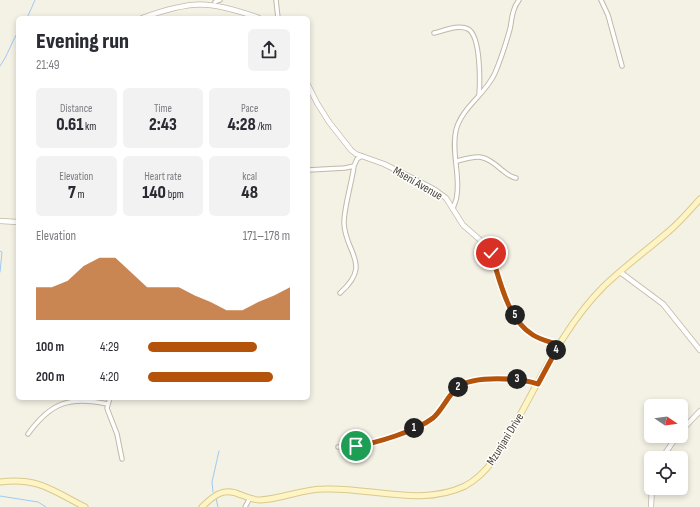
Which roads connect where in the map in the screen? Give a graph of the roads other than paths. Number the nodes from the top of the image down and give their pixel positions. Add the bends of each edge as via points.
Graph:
1 (276, 0) edge
2 (519, 0) edge
3 (601, 0) edge
4 (217, 1) edge
5 (148, 16) edge
6 (254, 16) edge
7 (278, 16) edge
8 (434, 34) dead end
9 (622, 66) dead end
10 (310, 90) edge
11 (479, 96) junction
12 (362, 156) junction
13 (457, 161) junction
14 (354, 166) junction
15 (310, 170) edge
16 (516, 178) dead end
17 (700, 199) edge
18 (453, 209) junction
19 (0, 221) edge
20 (16, 222) edge
21 (620, 272) junction
22 (340, 293) dead end
23 (559, 345) junction
24 (700, 350) edge
25 (538, 384) junction
26 (109, 400) edge
27 (108, 404) junction
28 (700, 411) edge
29 (688, 424) edge
30 (28, 434) dead end
31 (338, 447) dead end
32 (122, 459) dead end
33 (0, 482) edge
34 (652, 495) edge
35 (250, 498) junction
36 (84, 507) edge
37 (202, 507) edge
38 (245, 507) edge
39 (651, 507) edge

1 - 7 street
2 - 11 street via 513,10 495,73
3 - 9 street via 608,15
4 - 5 street via 190,1
4 - 6 street
8 - 11 street via 460,27 470,30 480,71
10 - 12 street, Mseni Avenue via 329,122 351,150
11 - 13 street via 465,111 458,125 454,147
12 - 14 street via 357,159
12 - 18 street, Mseni Avenue via 384,164 435,190 446,198
13 - 16 street via 482,156
13 - 18 street via 458,195
14 - 15 street
14 - 22 street via 344,225 355,258 356,272 352,281
17 - 21 main road, Mzunjani Drive via 670,231
18 - 23 street, Mseni Avenue via 463,225 491,253 510,309 520,322 532,335
19 - 20 street
21 - 23 main road, Mzunjani Drive via 603,287
21 - 24 street via 663,304
23 - 25 main road, Mzunjani Drive
25 - 31 street via 518,379 469,381 457,388 438,412 420,426 361,445
25 - 35 main road, Mzunjani Drive via 502,448 476,479 457,489 441,495 422,497 323,489 262,500
26 - 27 street
27 - 30 street via 83,400 61,404 43,416
27 - 32 street
28 - 29 street
33 - 36 main road via 38,483
34 - 39 street
35 - 37 main road, Mzunjani Drive via 226,491 214,496
35 - 38 street

